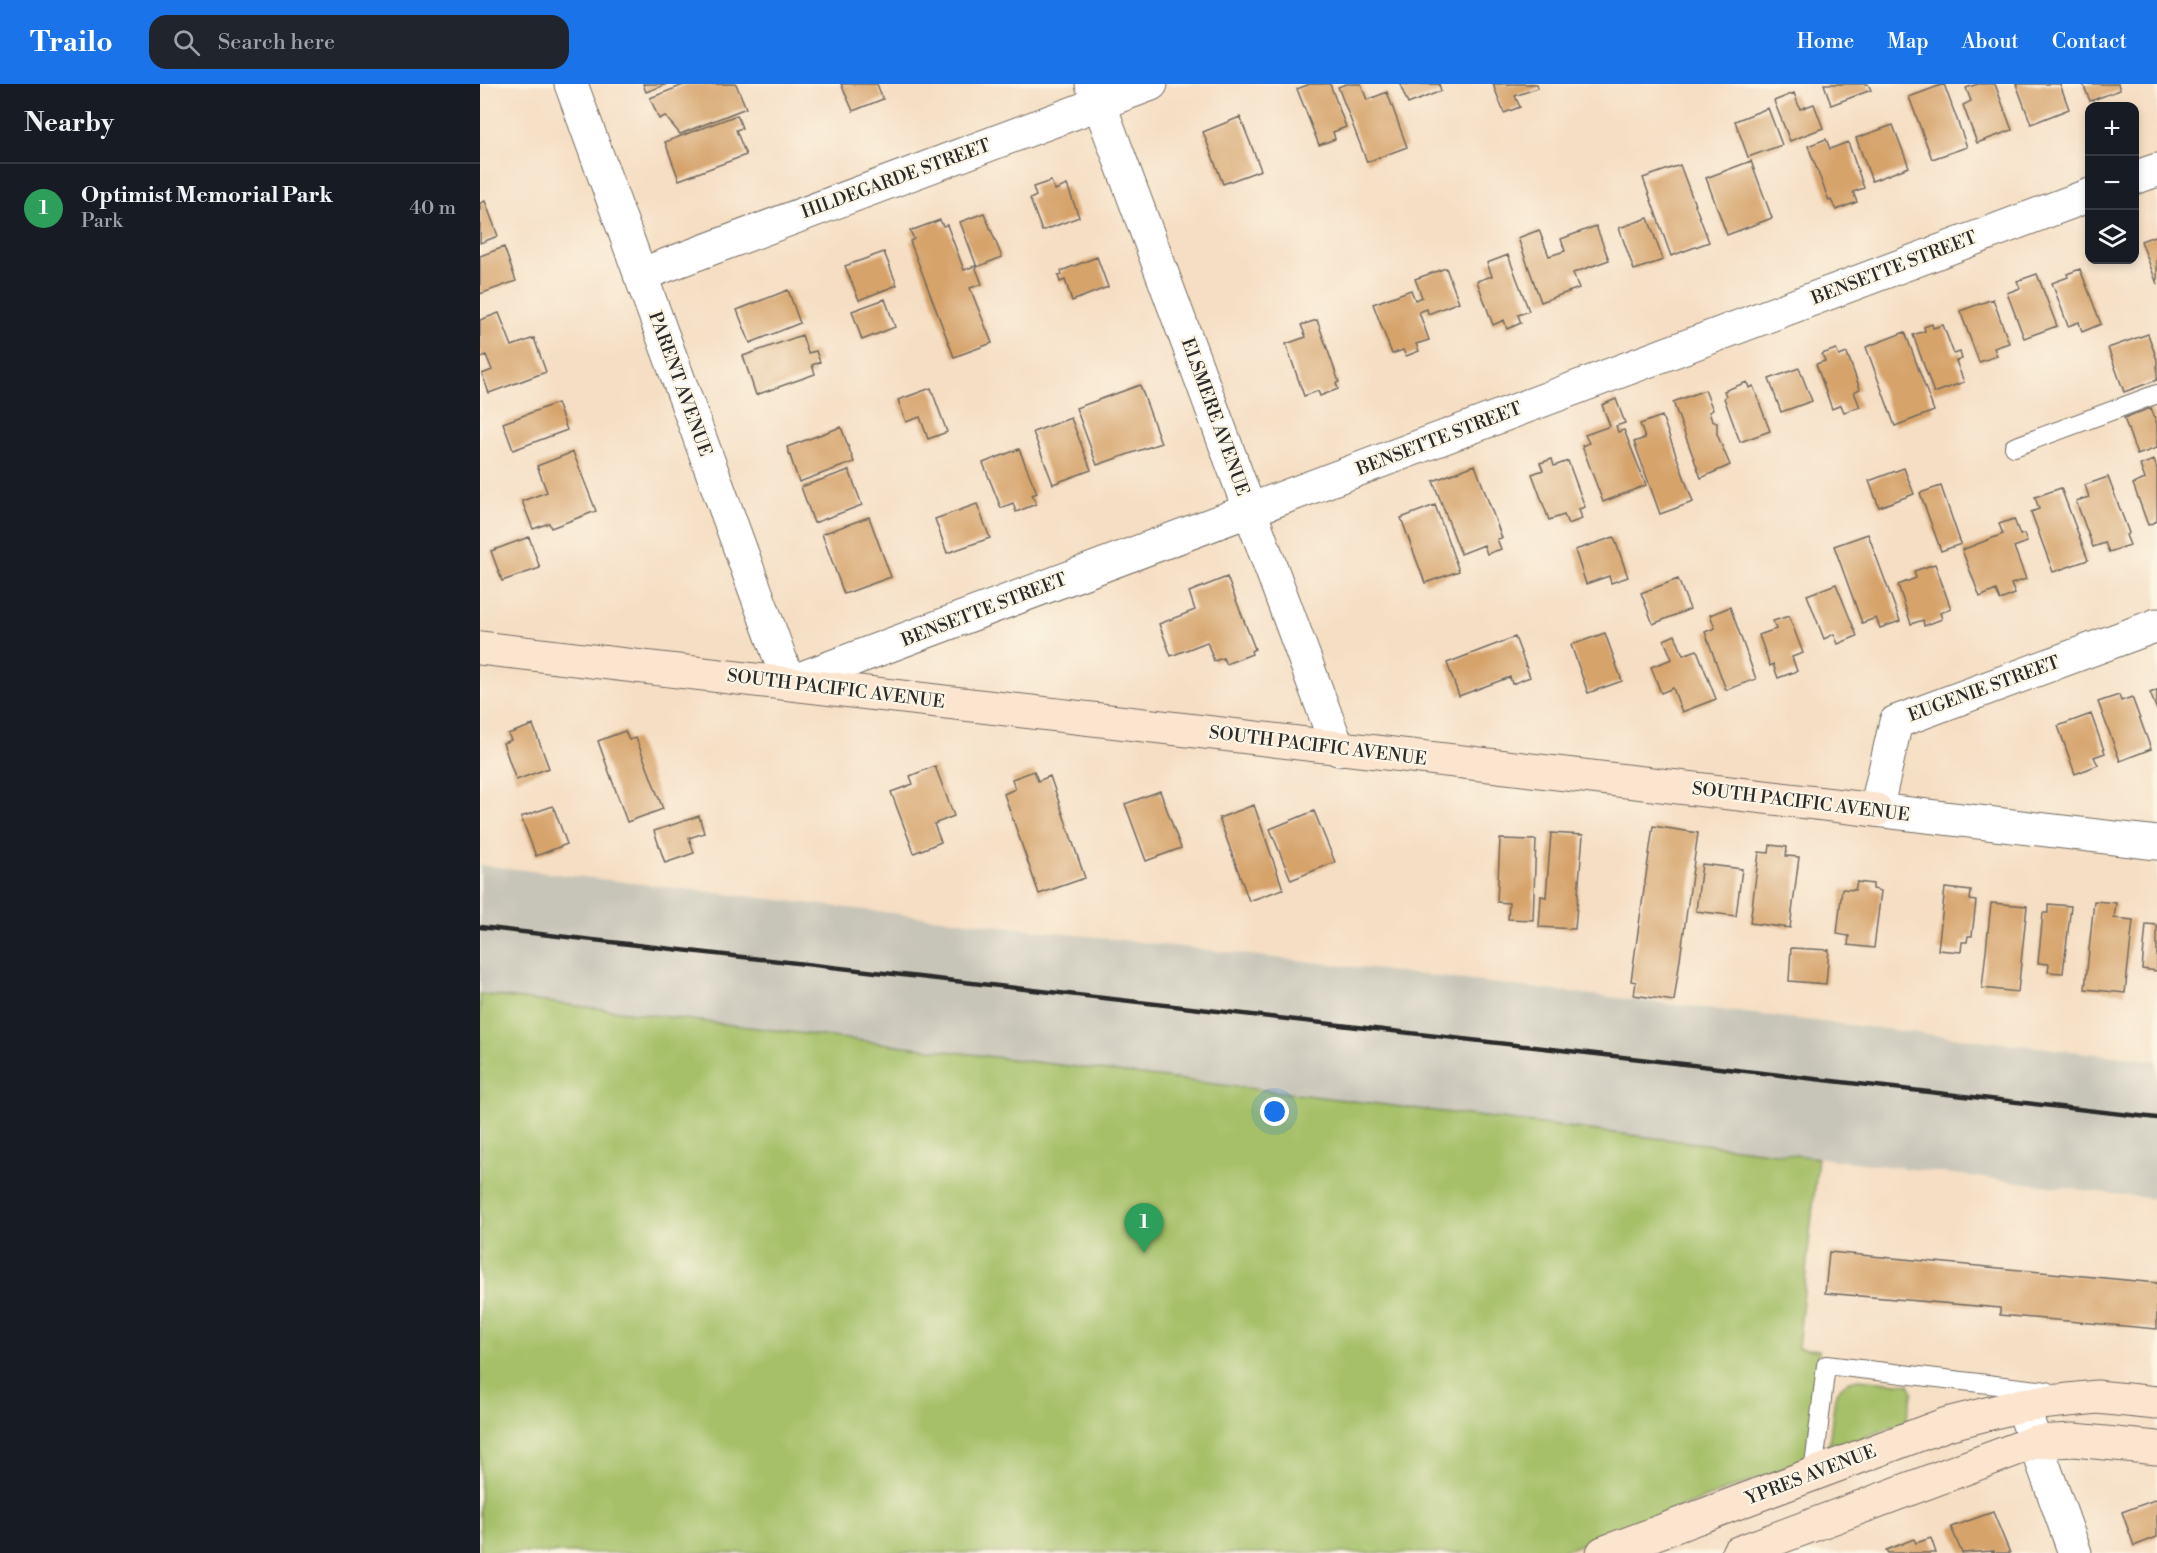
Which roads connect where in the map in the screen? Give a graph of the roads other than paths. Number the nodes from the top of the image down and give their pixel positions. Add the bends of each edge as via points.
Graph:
1 (571, 84) edge
2 (1151, 84) edge
3 (1095, 94) edge
4 (2157, 170) edge
5 (2139, 176) edge
6 (2085, 197) edge
7 (640, 275) junction
8 (2157, 394) edge
9 (2014, 447) dead end
10 (1249, 510) junction
11 (2157, 625) edge
12 (480, 648) edge
13 (789, 683) junction
14 (1338, 749) junction
15 (1876, 810) junction
16 (2157, 843) edge
17 (2097, 1397) junction
18 (2157, 1403) edge
19 (2022, 1405) junction
20 (2035, 1442) junction
21 (2157, 1448) edge
22 (1813, 1475) junction
23 (1606, 1553) edge
24 (1738, 1553) edge
25 (2074, 1553) edge

1 - 7 street, PARENT AVENUE
2 - 3 street, HILDEGARDE STREET
3 - 7 street, HILDEGARDE STREET
3 - 10 street, ELSMERE AVENUE
4 - 5 street
6 - 10 street, BENSETTE STREET
7 - 13 street, PARENT AVENUE
8 - 9 lane
10 - 13 street, BENSETTE STREET
10 - 14 street, ELSMERE AVENUE
11 - 15 street, EUGENIE STREET via 1896,722
12 - 13 street, SOUTH PACIFIC AVENUE
13 - 14 street, SOUTH PACIFIC AVENUE
14 - 15 street, SOUTH PACIFIC AVENUE
15 - 16 street, SOUTH PACIFIC AVENUE
17 - 18 street, YPRES AVENUE
17 - 19 street, YPRES AVENUE
17 - 22 lane via 1826,1365
19 - 20 street
19 - 22 street, YPRES AVENUE via 1947,1424
20 - 21 street via 2074,1440
20 - 24 street
20 - 25 street
22 - 23 street, YPRES AVENUE

